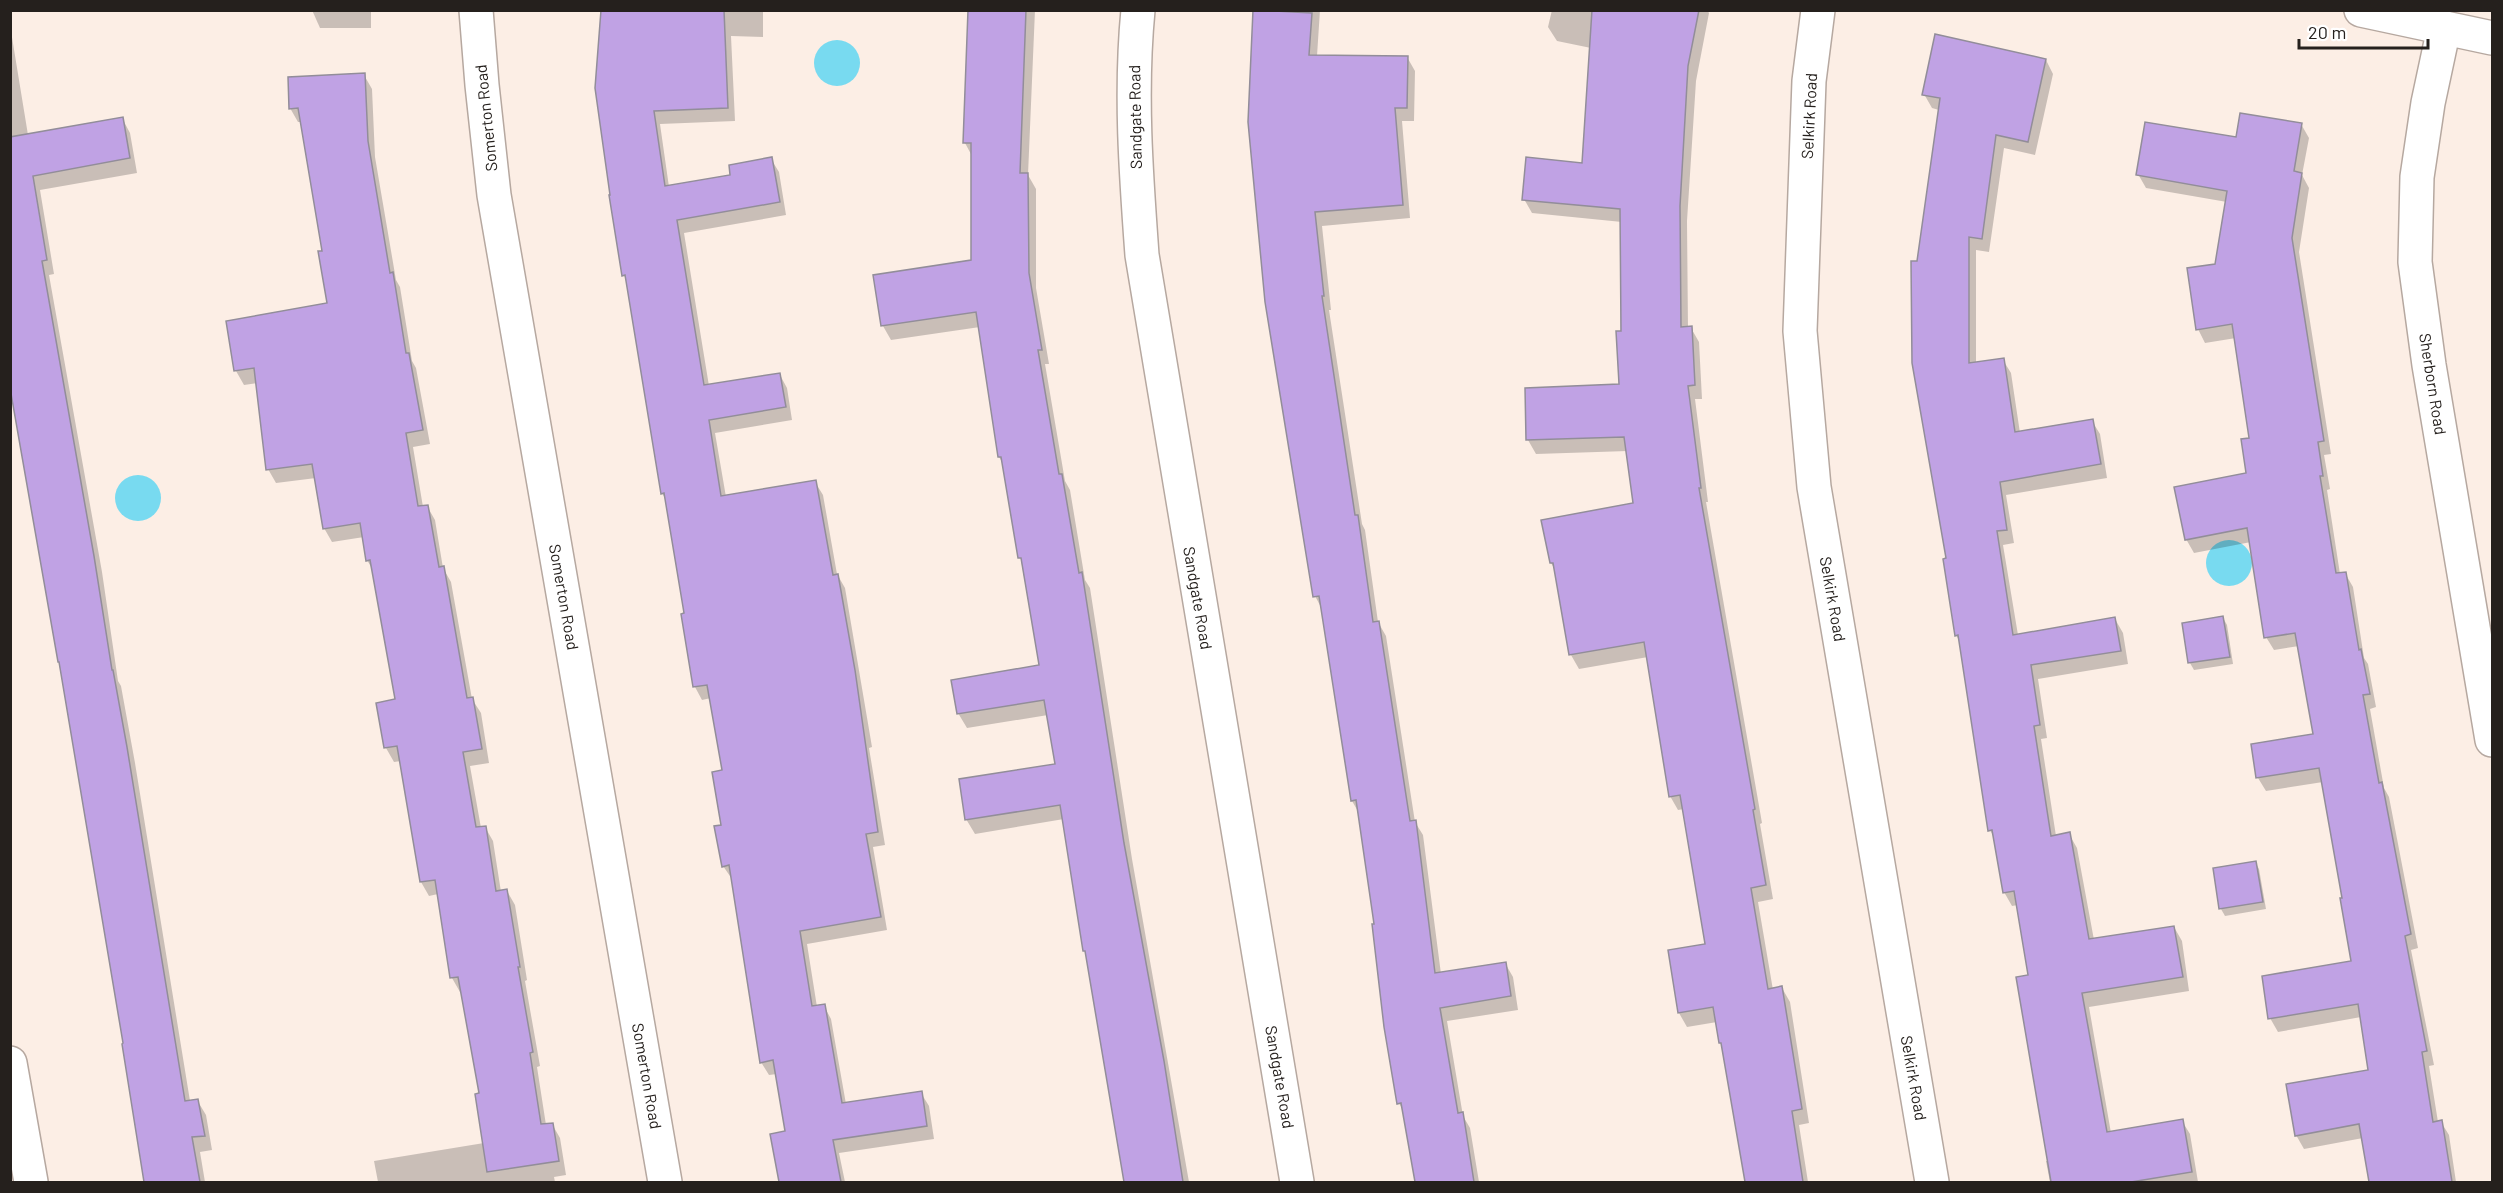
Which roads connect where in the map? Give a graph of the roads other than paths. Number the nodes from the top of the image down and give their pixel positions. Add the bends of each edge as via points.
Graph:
1 (476, 10) edge
2 (1138, 10) edge
3 (1818, 10) edge
4 (2361, 10) edge
5 (2444, 28) junction
6 (2493, 38) edge
7 (2493, 740) edge
8 (10, 1063) edge
9 (31, 1182) edge
10 (665, 1182) edge
11 (1298, 1182) edge
12 (1932, 1182) edge

1 - 10 street, Somerton Road via 494,195
2 - 11 street, Sandgate Road via 1133,61 1142,255
3 - 12 street, Selkirk Road via 1809,81 1800,331 1814,487
4 - 5 street
5 - 6 street
5 - 7 street, Sherborn Road via 2417,177 2415,262
8 - 9 street

